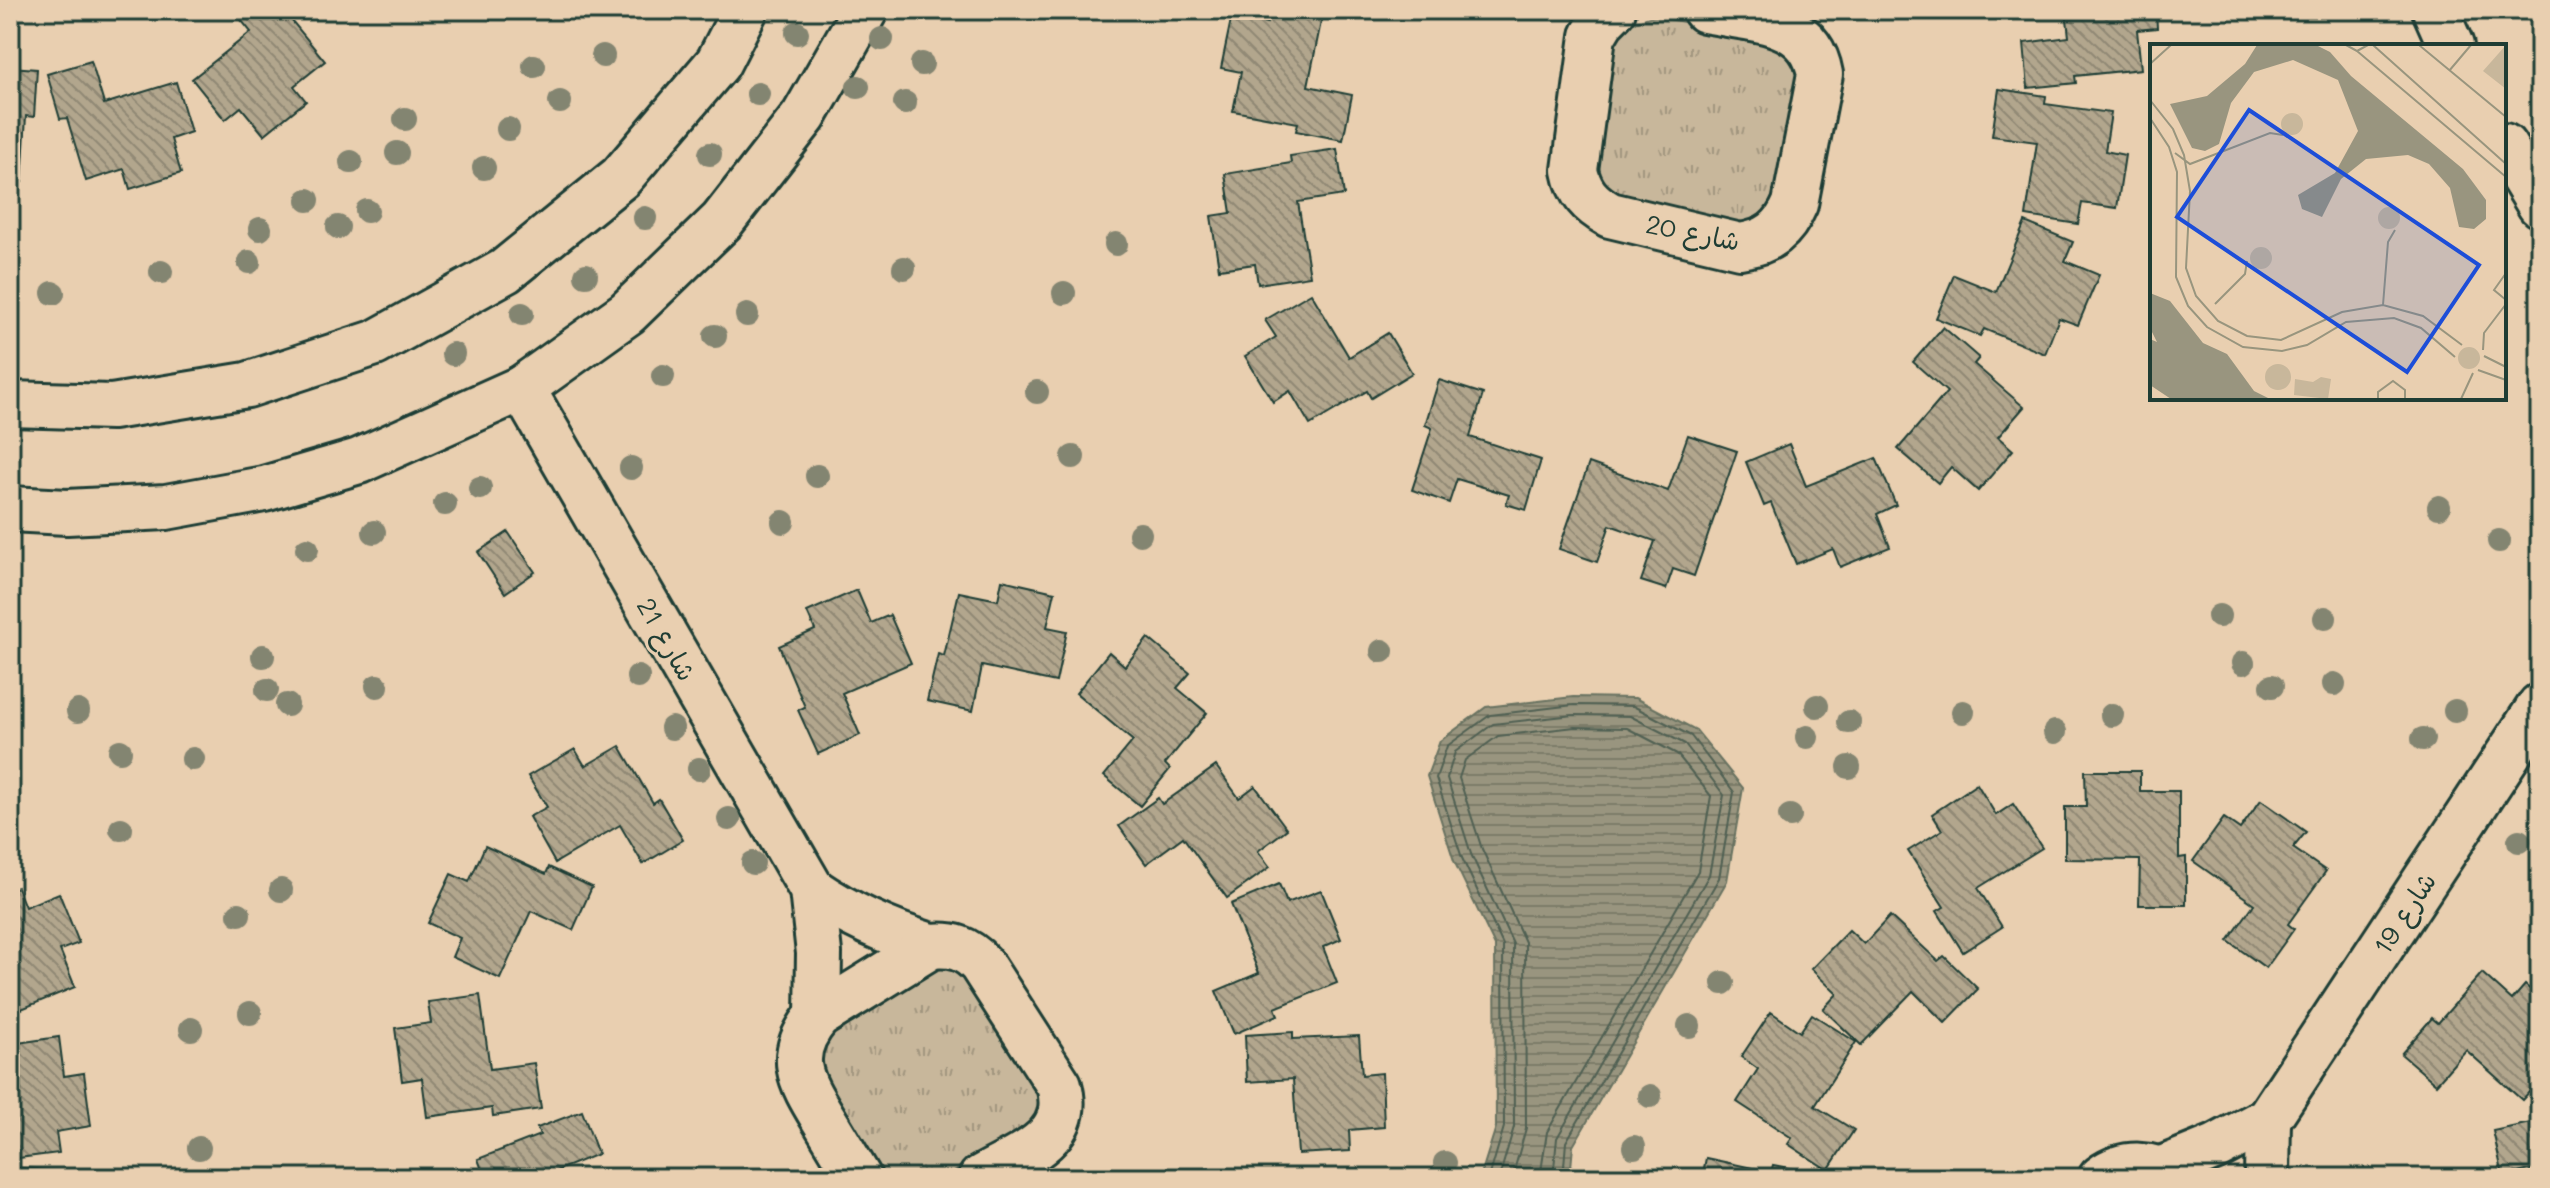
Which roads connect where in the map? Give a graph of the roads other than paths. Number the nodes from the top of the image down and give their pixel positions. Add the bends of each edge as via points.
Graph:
1 (745, 10) edge
2 (865, 10) edge
3 (1613, 10) edge
4 (1705, 10) edge
5 (2435, 10) edge
6 (1782, 19) edge
7 (2450, 44) edge
8 (2506, 149) edge
9 (2540, 205) edge
10 (522, 388) junction
11 (10, 404) edge
12 (10, 509) edge
13 (2540, 706) edge
14 (812, 890) junction
15 (931, 946) junction
16 (818, 1016) junction
17 (2268, 1119) junction
18 (2169, 1173) edge
19 (859, 1178) edge
20 (981, 1178) edge
21 (2101, 1178) edge
22 (2267, 1178) edge

1 - 11 street via 718,63 621,177 505,271 375,343 247,385 112,407
2 - 10 street via 804,116 722,221 627,313
3 - 6 street, شارع 20 via 1593,36 1577,184 1610,215 1740,246 1775,235 1788,221 1820,74 1811,46
4 - 6 street, شارع 20
5 - 7 street
8 - 9 street
10 - 12 street via 359,461 264,489 166,507
10 - 14 street, شارع 21
13 - 17 street, شارع 19
14 - 15 street, شارع 21 via 869,924
14 - 16 street, شارع 21
15 - 16 street, شارع 21
15 - 20 street, شارع 21 via 959,946 981,964 1059,1085 1063,1101 1055,1131
16 - 19 street, شارع 21 via 806,1030 798,1068 803,1086
17 - 18 street, شارع 19
17 - 22 street
18 - 21 street, شارع 19 via 2142,1165

